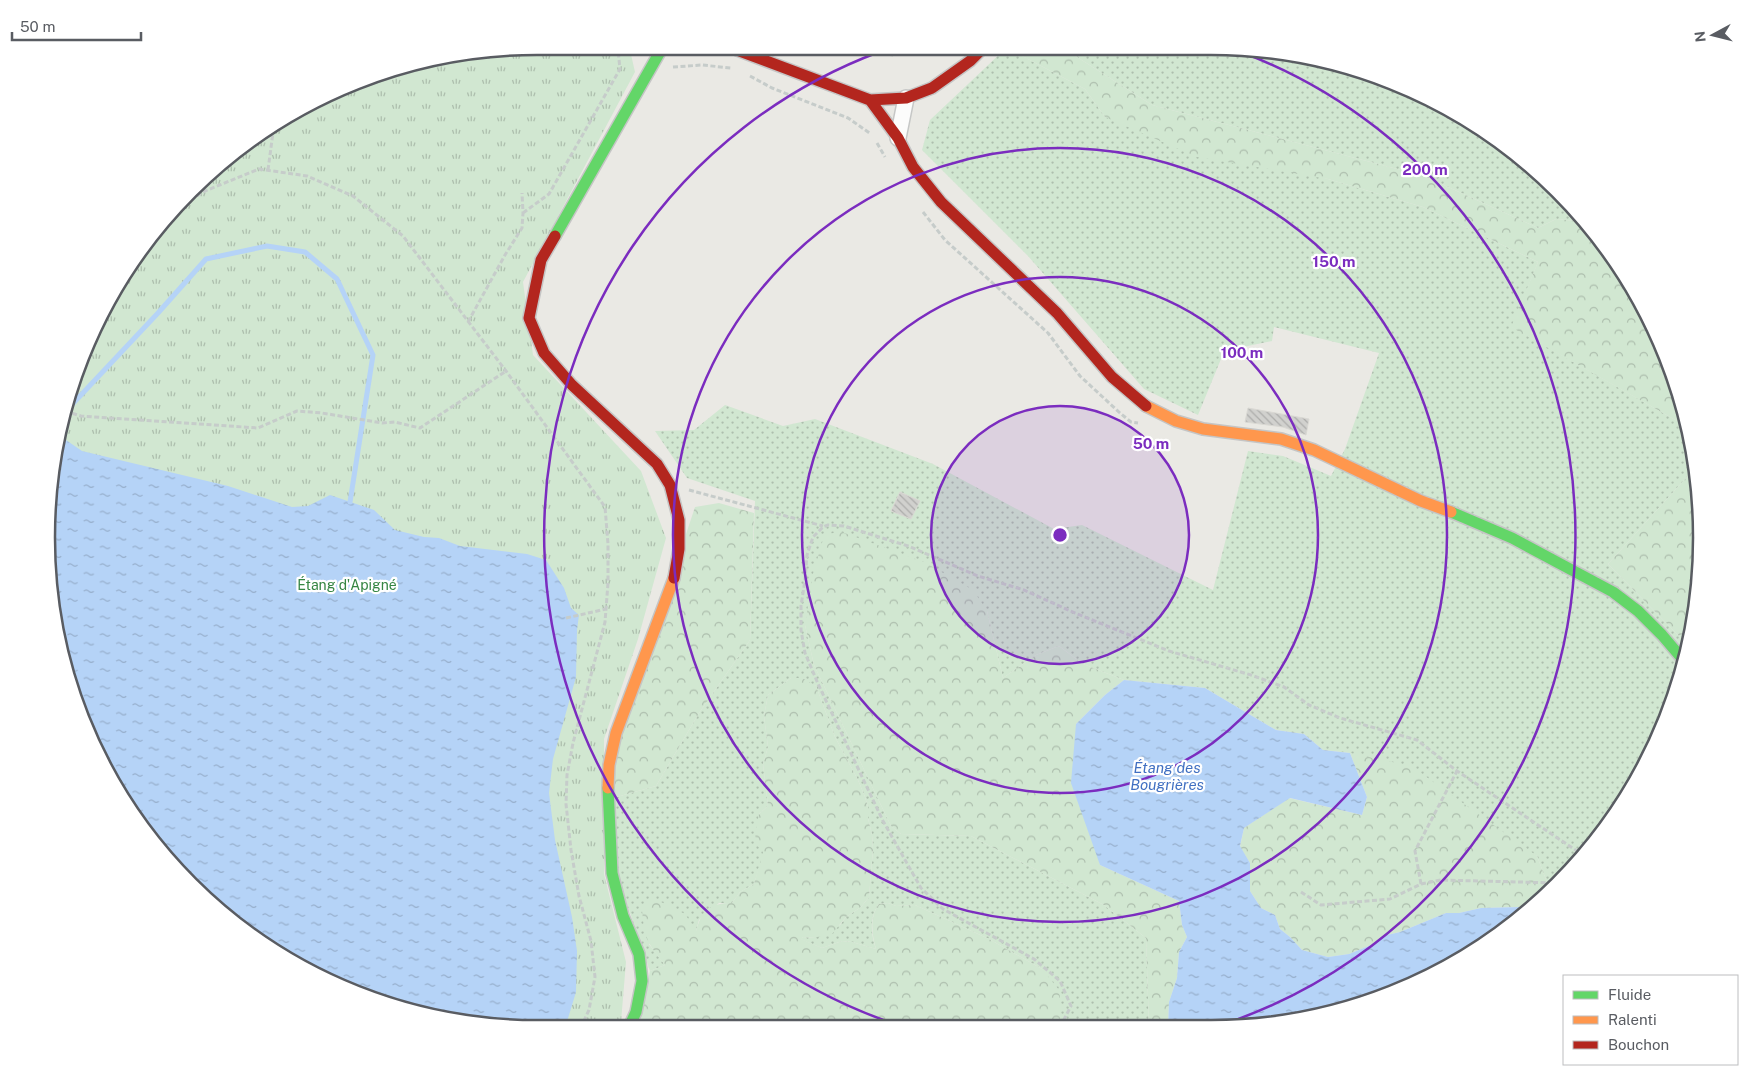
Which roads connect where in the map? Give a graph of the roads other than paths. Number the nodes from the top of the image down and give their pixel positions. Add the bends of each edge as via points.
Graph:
1 (658, 55) edge
2 (750, 55) edge
3 (976, 55) edge
4 (906, 98) junction
5 (870, 100) junction
6 (898, 138) junction
7 (1679, 654) edge
8 (632, 1020) edge

1 - 8 street via 541,260 529,318 544,354 572,385 657,464 670,485 679,520 680,549 675,576 616,733 609,765 612,873 623,916 638,954 642,981
2 - 5 street
3 - 4 street via 932,88
4 - 5 street
4 - 6 street
5 - 6 street
6 - 7 street via 913,166 941,202 1057,313 1112,377 1142,404 1176,421 1203,429 1281,439 1314,450 1421,501 1512,538 1613,592 1638,611

